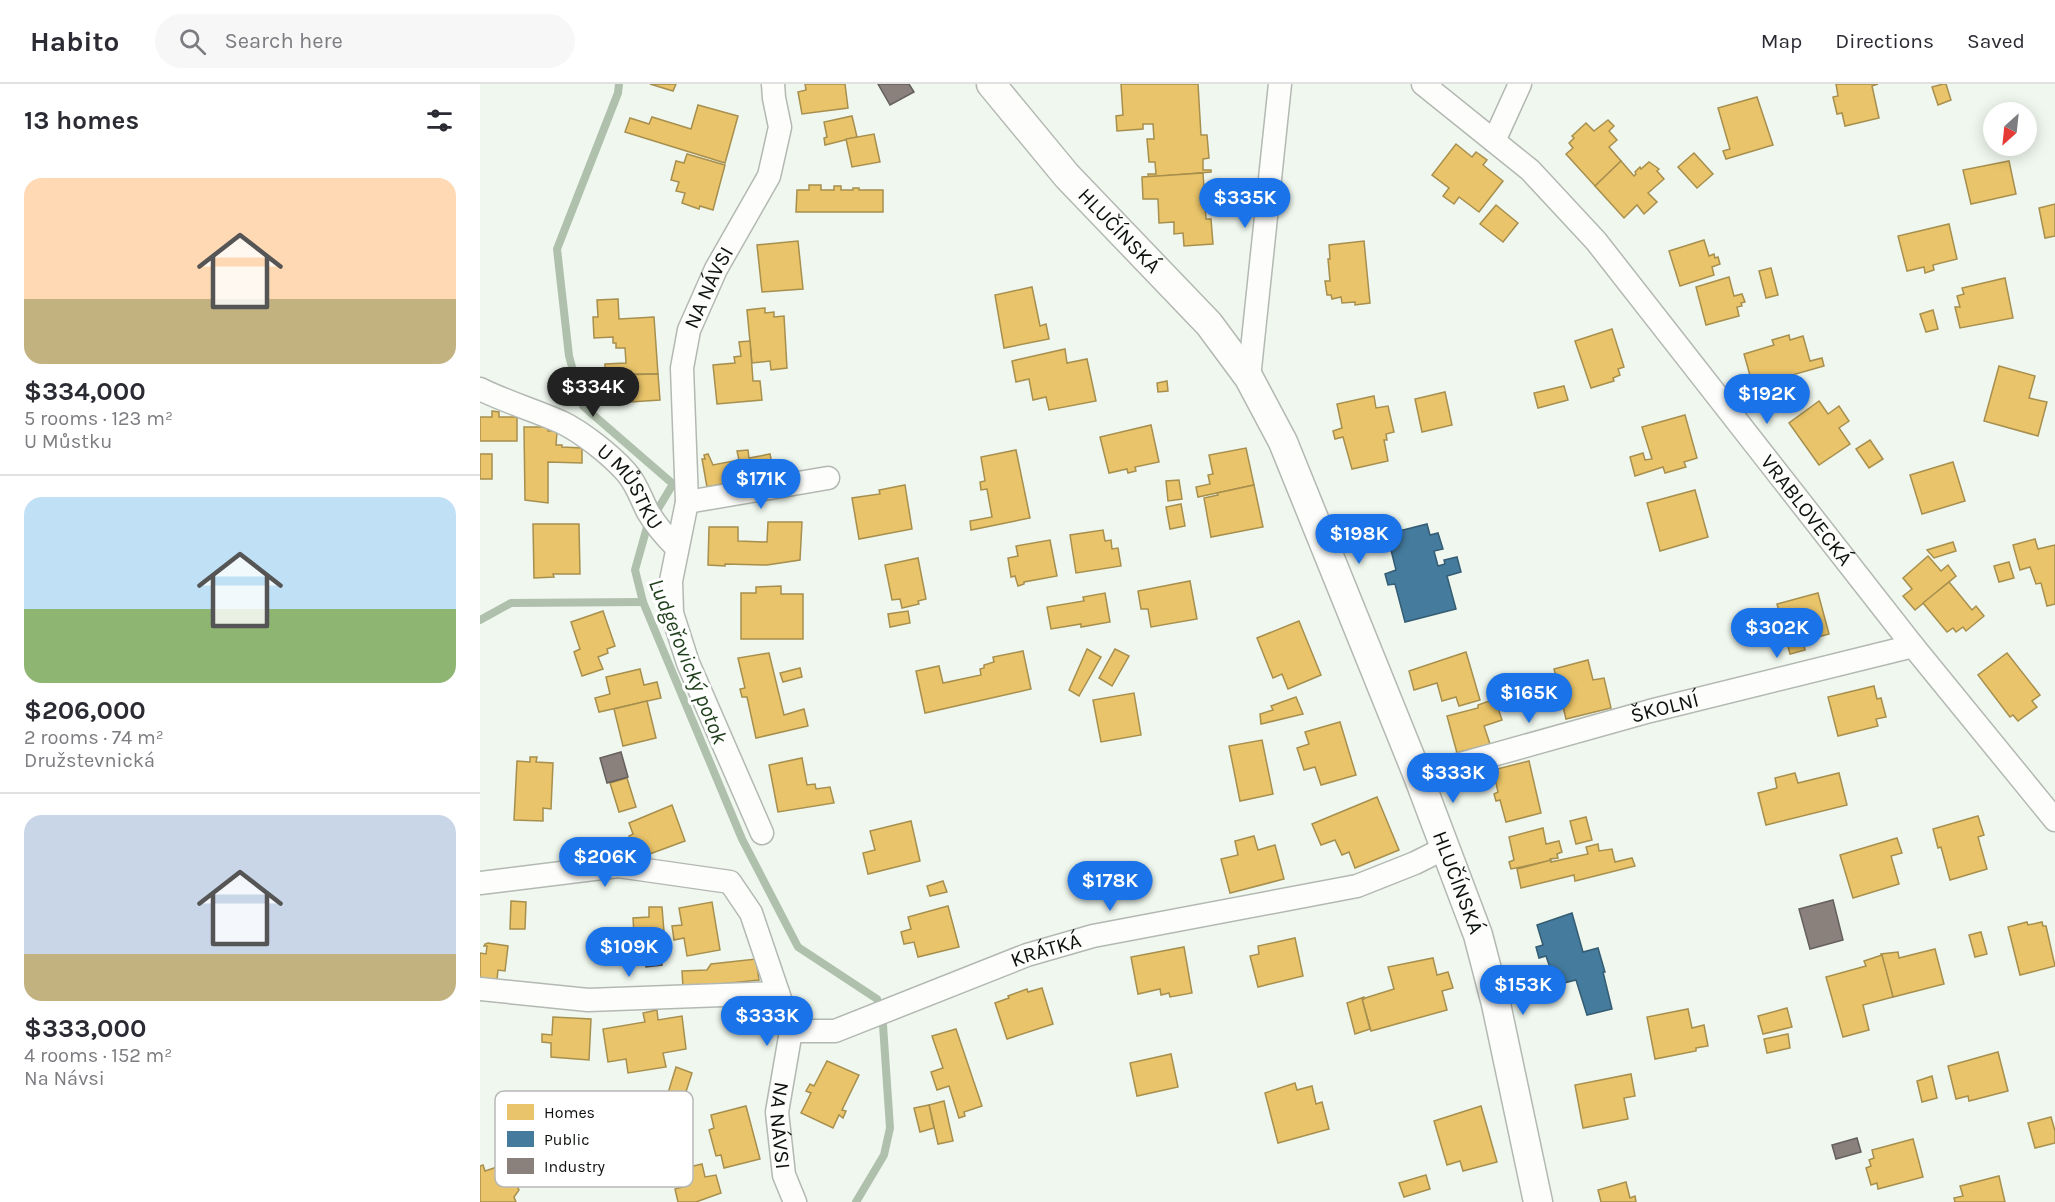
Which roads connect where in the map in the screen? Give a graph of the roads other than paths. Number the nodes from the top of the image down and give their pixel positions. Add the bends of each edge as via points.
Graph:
1 (773, 84) edge
2 (991, 84) edge
3 (1281, 84) edge
4 (1423, 84) edge
5 (1520, 84) edge
6 (1494, 141) junction
7 (1250, 378) junction
8 (480, 389) edge
9 (828, 477) dead end
10 (687, 502) junction
11 (677, 548) junction
12 (1913, 646) junction
13 (1418, 776) junction
14 (2055, 820) edge
15 (762, 833) dead end
16 (1445, 848) junction
17 (480, 883) edge
18 (480, 989) edge
19 (778, 993) junction
20 (791, 1031) junction
21 (795, 1202) edge
22 (1539, 1202) edge

1 - 10 street, NA NÁVSI via 780,127 769,176 716,269 688,330 682,368
2 - 7 street, HLUČÍNSKÁ via 1068,176 1209,324
3 - 7 street
4 - 6 street, VRABLOVECKÁ
5 - 6 street
6 - 12 street, VRABLOVECKÁ via 1530,170 1596,241
7 - 13 street, HLUČÍNSKÁ via 1283,442
8 - 11 street, U MŮSTKU via 580,434 627,472 654,521
9 - 10 street
10 - 11 street, NA NÁVSI
11 - 15 street, NA NÁVSI via 671,581 672,613 688,663
12 - 13 street, ŠKOLNÍ via 1650,711
12 - 14 street, VRABLOVECKÁ
13 - 16 street, HLUČÍNSKÁ
16 - 20 street, KRÁTKÁ via 1357,886 1093,936 1027,955 835,1031
16 - 22 street, HLUČÍNSKÁ via 1478,935
17 - 19 street, NA NÁVSI via 618,866 730,882 751,913
18 - 19 street via 588,1000
19 - 20 street, NA NÁVSI
20 - 21 street, NA NÁVSI via 777,1112 784,1175

